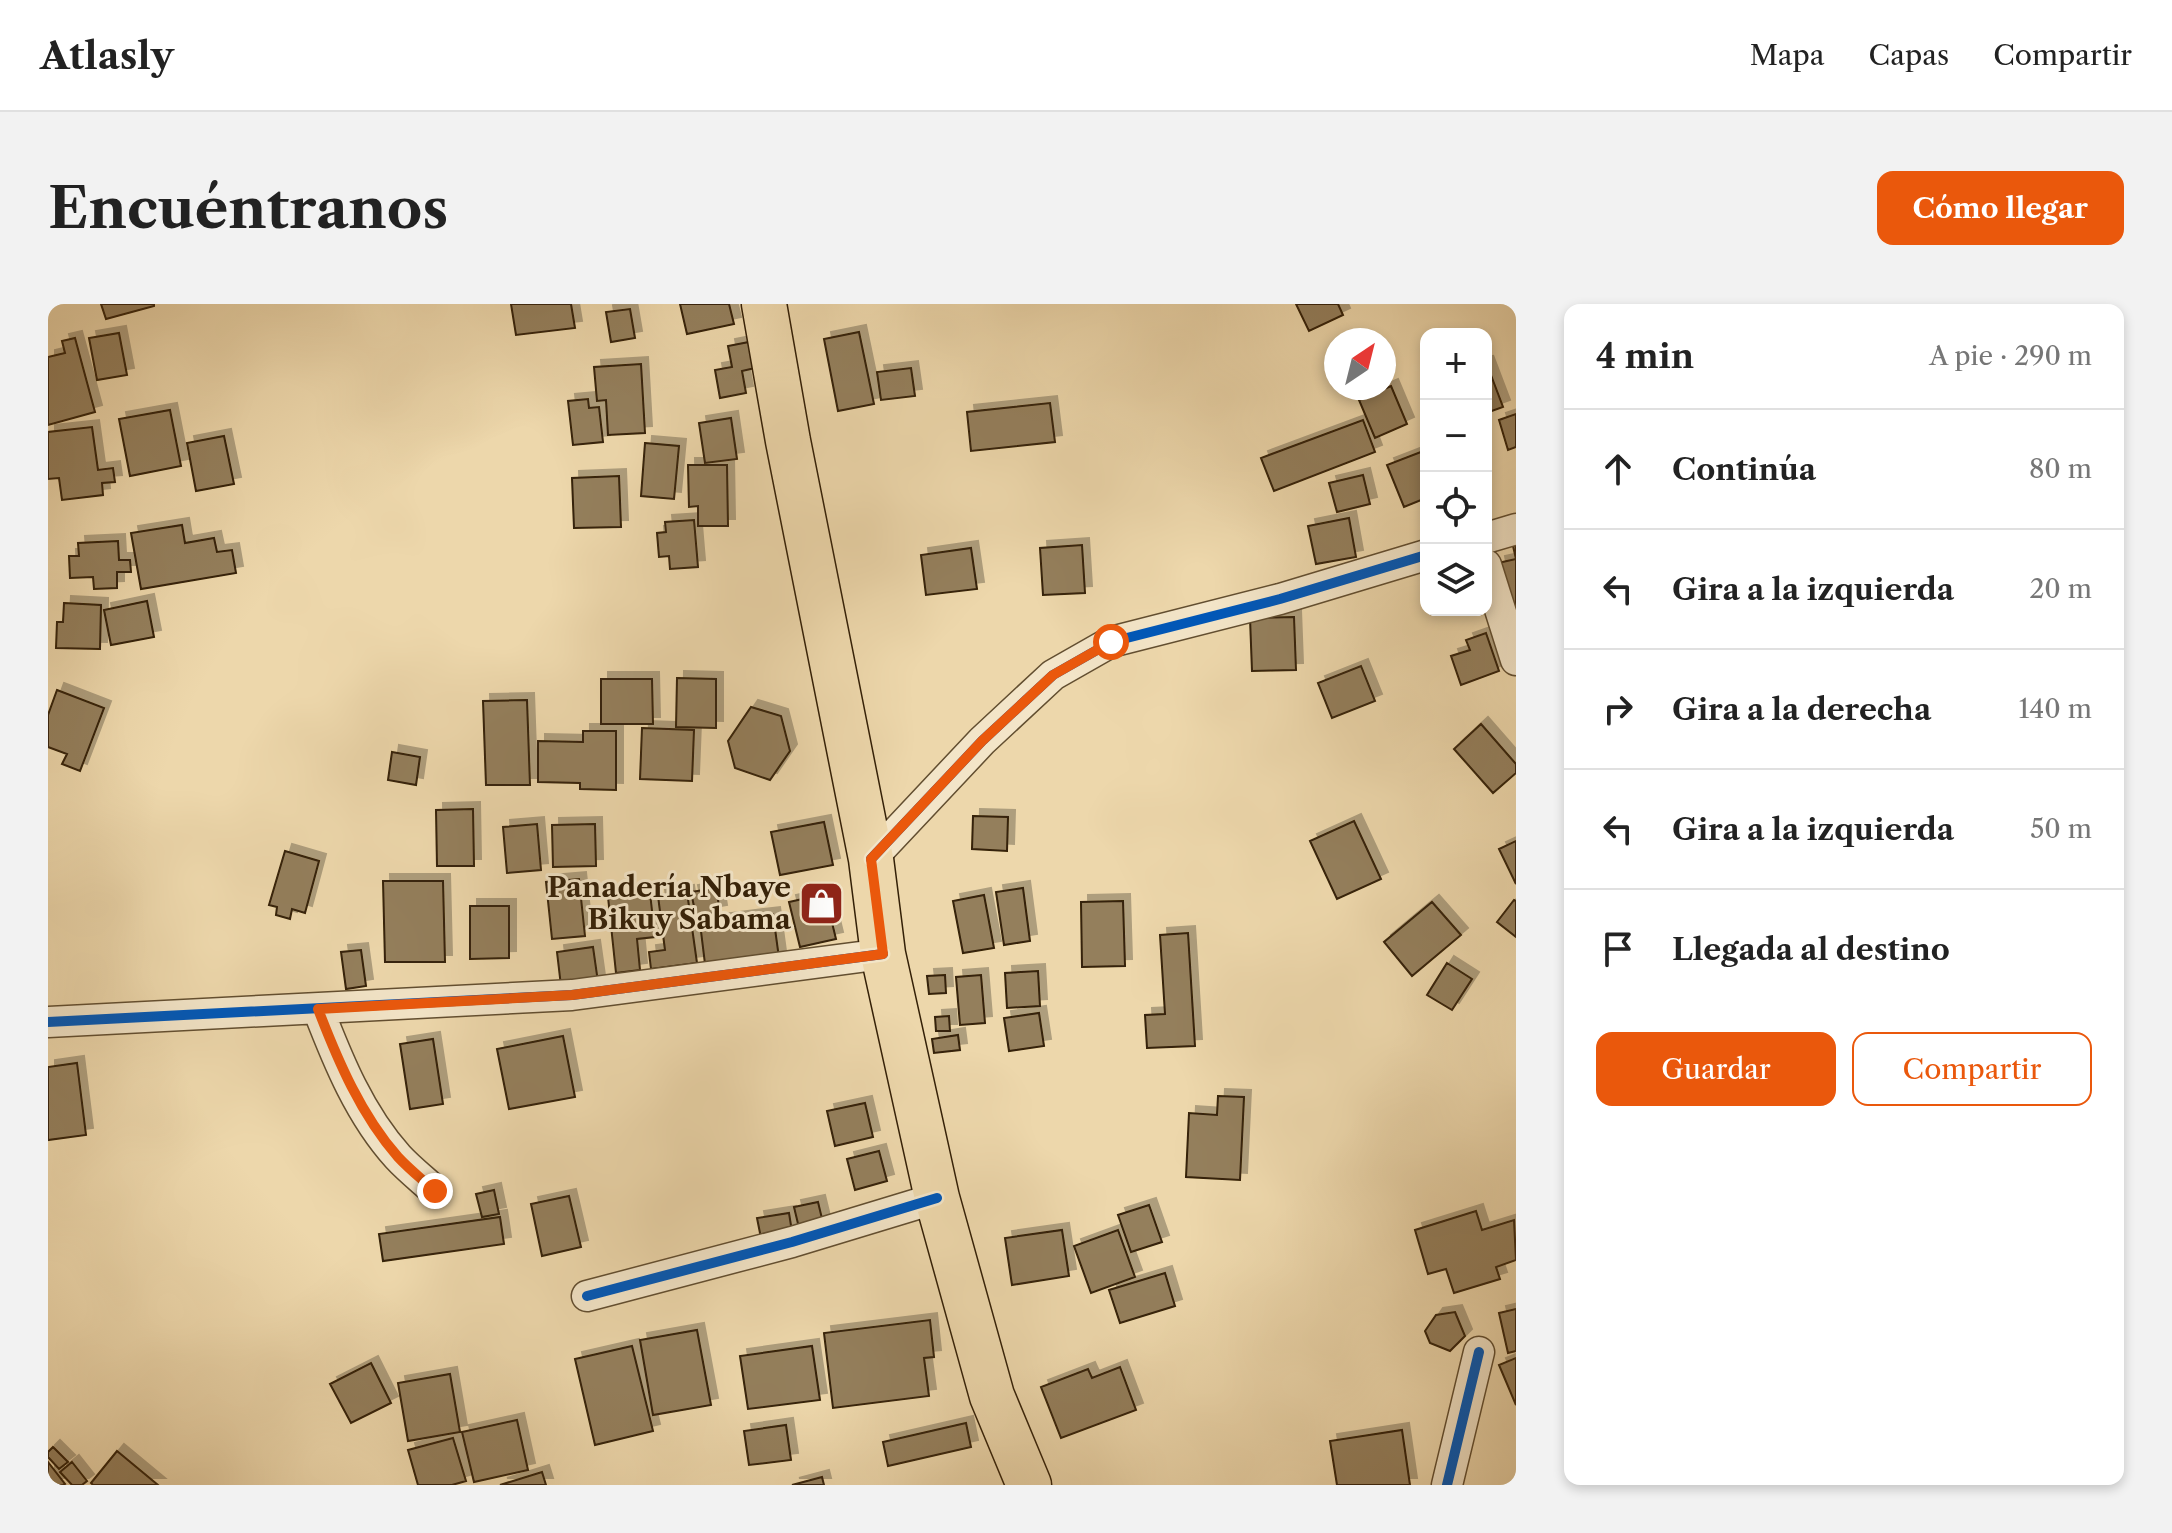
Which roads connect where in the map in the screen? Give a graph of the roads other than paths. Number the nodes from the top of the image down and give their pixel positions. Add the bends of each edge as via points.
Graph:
1 (764, 304) edge
2 (1516, 529) edge
3 (1492, 536) edge
4 (1420, 557) edge
5 (1492, 584) edge
6 (1516, 660) edge
7 (871, 859) junction
8 (883, 954) junction
9 (318, 1009) junction
10 (49, 1020) edge
11 (435, 1191) dead end
12 (937, 1198) junction
13 (587, 1296) dead end
14 (1479, 1352) dead end
15 (1029, 1485) edge
16 (1447, 1485) edge

1 - 7 main road
2 - 3 street
4 - 7 street via 1111,642 1053,675 982,741
5 - 6 street
7 - 8 main road
8 - 9 street via 572,995
8 - 12 main road
9 - 10 street
9 - 11 street via 364,1108 397,1156
12 - 13 street
12 - 15 main road via 992,1396
14 - 16 street

